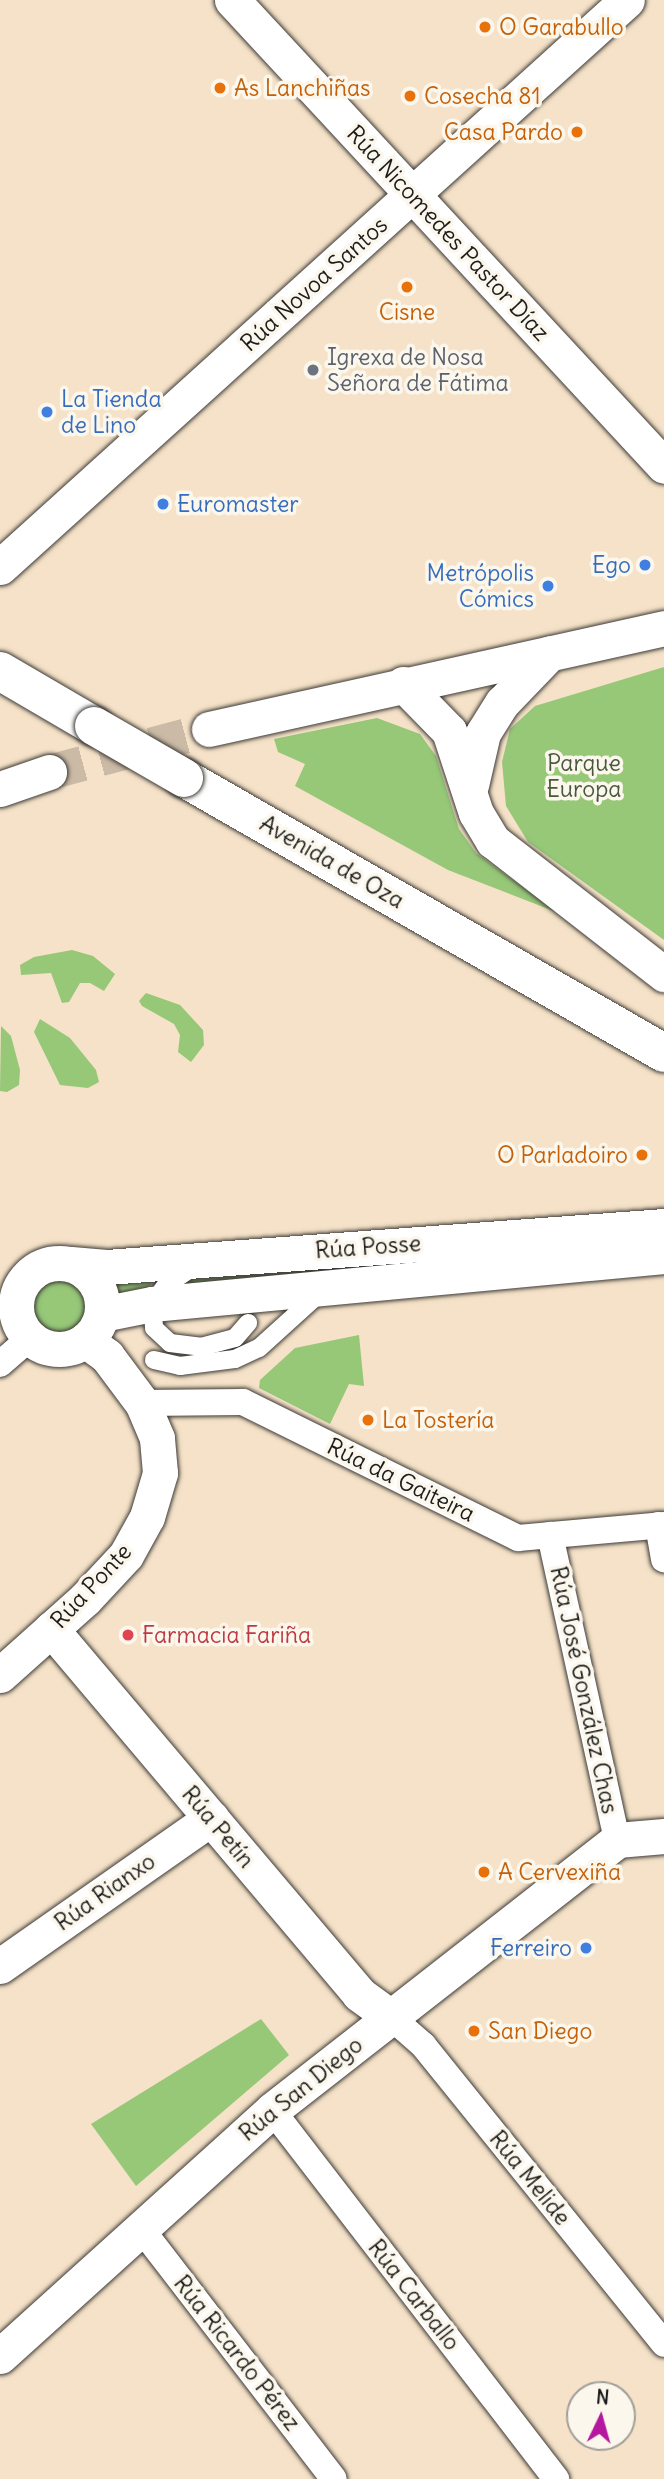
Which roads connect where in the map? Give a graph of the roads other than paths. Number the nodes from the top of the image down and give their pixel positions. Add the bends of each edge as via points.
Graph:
1 (232, 0) edge
2 (627, 0) edge
3 (413, 195) junction
4 (661, 456) edge
5 (0, 567) edge
6 (664, 628) edge
7 (550, 653) junction
8 (0, 671) edge
9 (403, 684) junction
10 (209, 729) tunnel mouth
11 (49, 772) tunnel mouth
12 (471, 785) junction
13 (0, 789) edge
14 (664, 974) edge
15 (664, 1053) edge
16 (664, 1226) edge
17 (664, 1256) edge
18 (219, 1258) junction
19 (71, 1264) junction
20 (326, 1287) junction
21 (152, 1304) junction
22 (15, 1318) edge
23 (248, 1323) dead end
24 (94, 1327) junction
25 (154, 1360) dead end
26 (0, 1364) edge
27 (142, 1403) junction
28 (661, 1525) edge
29 (550, 1535) junction
30 (664, 1559) edge
31 (51, 1629) junction
32 (0, 1675) edge
33 (211, 1818) junction
34 (664, 1836) edge
35 (617, 1840) junction
36 (0, 1966) edge
37 (391, 2017) junction
38 (272, 2110) junction
39 (139, 2226) junction
40 (664, 2344) edge
41 (0, 2356) edge
42 (334, 2479) edge
43 (556, 2479) edge

1 - 3 street, Rúa Nicomedes Pastor Díaz
2 - 3 street, Rúa Novoa Santos
3 - 4 street, Rúa Nicomedes Pastor Díaz
3 - 5 street, Rúa Novoa Santos
6 - 7 street
7 - 9 street
7 - 12 street via 502,703 484,733
8 - 15 street, Avenida de Oza, bridge
9 - 10 street
9 - 12 street via 450,731
11 - 13 street
12 - 14 street via 477,813 493,841
16 - 18 street, Rúa Posse
17 - 20 street, Rúa Posse
18 - 19 street, Rúa Posse via 106,1267
18 - 21 lane via 186,1269
19 - 22 street via 36,1269 20,1286
19 - 24 street via 92,1278 99,1289
20 - 21 street, Rúa Posse
20 - 25 lane via 269,1340 235,1359 180,1366
21 - 23 lane via 154,1328 170,1343 201,1347 222,1343 235,1338
21 - 24 street, Rúa Posse
22 - 24 street via 51,1348
22 - 26 street
24 - 27 street, Rúa Ponte via 107,1356
27 - 29 street, Rúa da Gaiteira via 243,1402 518,1538
27 - 31 street, Rúa Ponte via 160,1456 147,1517 126,1555
28 - 29 street, Rúa da Gaiteira
28 - 30 street
29 - 35 street, Rúa José González Chas
31 - 32 street, Rúa Ponte
31 - 33 street, Rúa Petín
33 - 36 street, Rúa Rianxo
33 - 37 street, Rúa Petín via 359,1994
34 - 35 street, Rúa José González Chas
35 - 37 street, Rúa San Diego
37 - 38 street, Rúa San Diego
37 - 40 street, Rúa Melide via 423,2045
38 - 39 street, Rúa San Diego
38 - 43 street, Rúa Carballo
39 - 41 street, Rúa San Diego
39 - 42 street, Rúa Ricardo Pérez

